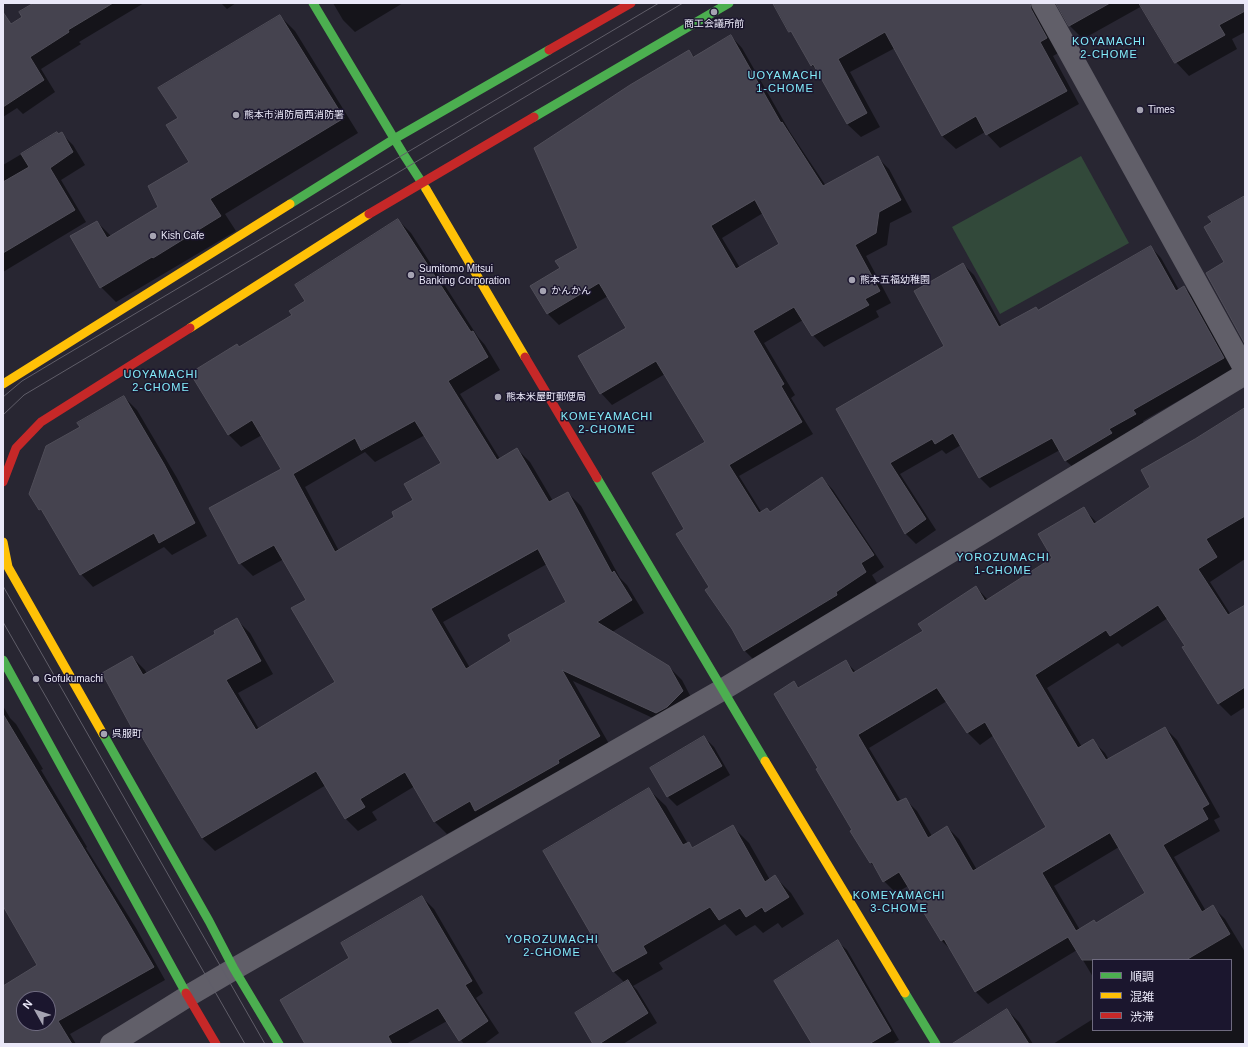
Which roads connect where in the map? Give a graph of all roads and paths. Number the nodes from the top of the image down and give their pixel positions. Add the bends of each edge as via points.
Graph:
1 (313, 3) edge
2 (631, 3) edge
3 (729, 3) edge
4 (1042, 3) edge
5 (394, 139) junction
6 (422, 182) junction
7 (1245, 370) edge
8 (1245, 374) edge
9 (3, 384) edge
10 (3, 482) edge
11 (3, 542) edge
12 (3, 660) edge
13 (722, 690) junction
14 (234, 969) junction
15 (188, 996) junction
16 (111, 1044) edge
17 (216, 1044) edge
18 (279, 1044) edge
19 (936, 1044) edge

1 - 5 street
2 - 5 street
3 - 6 street
4 - 7 street
5 - 6 street
5 - 9 street
6 - 10 street via 40,422 16,448
6 - 13 street
8 - 13 street
11 - 14 street via 8,567
12 - 15 street
13 - 14 street
13 - 19 street
14 - 15 street
14 - 18 street
15 - 16 street
15 - 17 street

